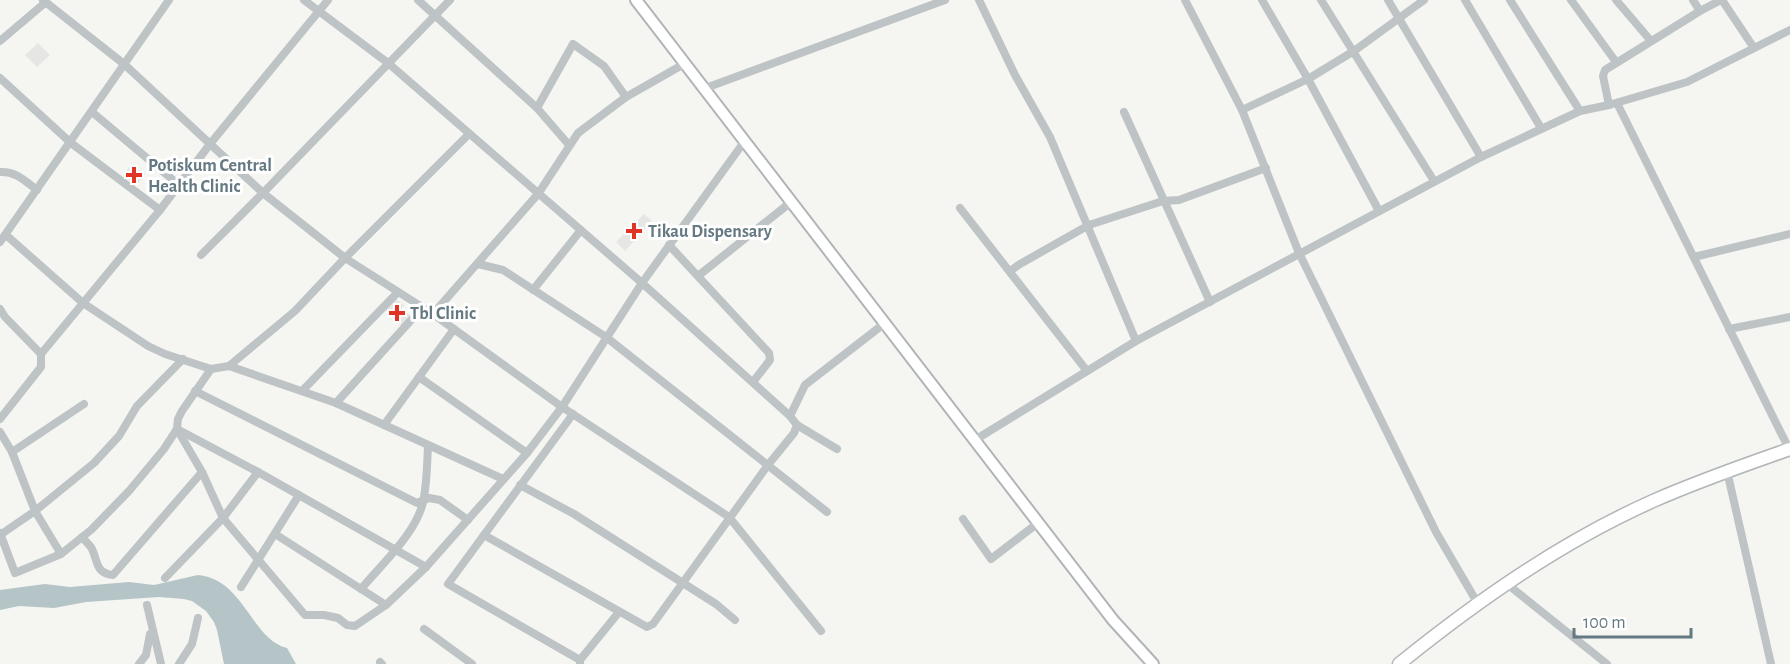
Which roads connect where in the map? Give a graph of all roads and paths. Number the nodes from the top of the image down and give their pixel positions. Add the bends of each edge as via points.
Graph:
1 (169, 0) edge
2 (304, 0) edge
3 (328, 0) edge
4 (418, 0) edge
5 (450, 0) edge
6 (636, 0) edge
7 (945, 0) edge
8 (978, 0) edge
9 (1185, 0) edge
10 (1262, 0) edge
11 (1322, 0) edge
12 (1388, 0) edge
13 (1424, 0) edge
14 (1465, 0) edge
15 (1510, 0) edge
16 (1571, 0) edge
17 (1617, 0) edge
18 (1694, 0) edge
19 (1721, 0) edge
20 (44, 1) edge
21 (1700, 10) junction
22 (319, 11) junction
23 (435, 15) junction
24 (1400, 19) junction
25 (1790, 30) edge
26 (1651, 40) junction
27 (0, 41) edge
28 (1754, 48) junction
29 (1354, 51) junction
30 (1616, 62) junction
31 (388, 63) junction
32 (124, 64) junction
33 (684, 64) junction
34 (0, 78) edge
35 (1308, 79) junction
36 (703, 89) junction
37 (626, 97) junction
38 (1613, 104) junction
39 (537, 108) junction
40 (1242, 110) junction
41 (1580, 111) junction
42 (92, 112) junction
43 (1124, 112) dead end
44 (1541, 128) junction
45 (469, 134) junction
46 (744, 142) junction
47 (71, 143) junction
48 (210, 144) junction
49 (570, 145) junction
50 (1481, 157) junction
51 (1266, 168) junction
52 (0, 172) edge
53 (1434, 181) junction
54 (179, 185) junction
55 (37, 190) junction
56 (263, 193) junction
57 (538, 194) junction
58 (1163, 201) junction
59 (791, 202) junction
60 (960, 208) dead end
61 (160, 210) junction
62 (1379, 211) junction
63 (1089, 225) junction
64 (581, 230) junction
65 (1790, 234) edge
66 (3, 238) edge
67 (669, 245) junction
68 (1299, 253) junction
69 (201, 255) dead end
70 (1694, 257) junction
71 (345, 258) junction
72 (478, 264) junction
73 (1010, 271) junction
74 (698, 276) junction
75 (642, 282) junction
76 (533, 290) junction
77 (398, 292) junction
78 (1210, 302) junction
79 (83, 303) junction
80 (422, 308) junction
81 (0, 309) edge
82 (433, 314) junction
83 (1790, 317) edge
84 (885, 323) junction
85 (454, 329) junction
86 (1729, 329) junction
87 (606, 338) junction
88 (1136, 341) junction
89 (41, 354) junction
90 (183, 359) junction
91 (229, 366) junction
92 (211, 369) junction
93 (1087, 371) junction
94 (419, 377) junction
95 (753, 382) junction
96 (195, 391) junction
97 (302, 391) junction
98 (336, 403) junction
99 (84, 404) dead end
100 (562, 406) junction
101 (573, 414) junction
102 (790, 416) junction
103 (0, 419) edge
104 (384, 425) junction
105 (797, 425) junction
106 (177, 429) junction
107 (0, 432) edge
108 (975, 440) junction
109 (428, 446) junction
110 (837, 449) dead end
111 (1790, 449) edge
112 (12, 452) junction
113 (527, 453) junction
114 (768, 465) junction
115 (1726, 471) junction
116 (202, 472) junction
117 (258, 472) junction
118 (503, 478) junction
119 (520, 485) junction
120 (299, 495) junction
121 (423, 500) junction
122 (35, 511) junction
123 (827, 512) dead end
124 (729, 517) junction
125 (224, 518) junction
126 (963, 519) dead end
127 (468, 520) junction
128 (1038, 523) junction
129 (0, 534) edge
130 (275, 534) junction
131 (484, 535) junction
132 (82, 537) junction
133 (394, 549) junction
134 (61, 554) junction
135 (260, 560) junction
136 (426, 567) junction
137 (165, 578) dead end
138 (682, 583) junction
139 (1507, 584) junction
140 (241, 587) dead end
141 (361, 589) junction
142 (1478, 604) junction
143 (147, 605) dead end
144 (386, 605) junction
145 (619, 612) junction
146 (198, 618) dead end
147 (735, 620) dead end
148 (150, 625) junction
149 (424, 629) dead end
150 (821, 631) dead end
151 (580, 662) edge
152 (139, 664) edge
153 (161, 664) edge
154 (179, 664) edge
155 (472, 664) edge
156 (1154, 664) edge
157 (1399, 664) edge
158 (1607, 664) edge
159 (1771, 664) edge

1 - 32 street
2 - 22 street
3 - 22 street
4 - 23 street
5 - 23 street
6 - 33 main road
7 - 36 street
8 - 63 street via 1050,137
9 - 40 street
10 - 35 street
11 - 29 street
12 - 24 street
13 - 24 street
14 - 44 street
15 - 41 street
16 - 30 street
17 - 26 street
18 - 21 street
19 - 21 street
19 - 28 street
20 - 27 street
20 - 32 street
21 - 26 street
22 - 31 street
22 - 48 street
23 - 31 street
23 - 39 street
24 - 29 street
24 - 50 street
25 - 28 street
26 - 30 street
28 - 38 street via 1687,82
29 - 35 street
29 - 53 street
30 - 38 street via 1603,76
31 - 45 street
31 - 56 street
32 - 42 street
32 - 48 street
33 - 36 main road
33 - 37 street
34 - 47 street
35 - 40 street
35 - 62 street
36 - 46 main road
37 - 39 street via 604,66 573,44
37 - 49 street via 578,132
38 - 41 street
38 - 70 street
39 - 49 street
40 - 51 street
41 - 44 street
42 - 47 street
42 - 54 street
43 - 58 street
44 - 50 street
45 - 57 street
45 - 71 street
46 - 59 main road
46 - 67 street
47 - 55 street
47 - 61 street
48 - 54 street
48 - 56 street
49 - 57 street
50 - 53 street
51 - 58 street via 1179,200
51 - 68 street
52 - 55 street via 9,171
53 - 62 street
54 - 61 street
55 - 66 street
56 - 69 street
56 - 71 street
57 - 64 street
57 - 72 street
58 - 63 street
58 - 78 street
59 - 74 street
59 - 84 main road
60 - 73 street
61 - 79 street
62 - 68 street
63 - 73 street
63 - 88 street
64 - 75 street
64 - 76 street
65 - 70 street
66 - 79 street
67 - 74 street
67 - 75 street
68 - 78 street
68 - 142 street via 1436,532
70 - 86 street
71 - 77 street
71 - 91 street via 295,311
72 - 76 street via 503,270
72 - 82 street
73 - 93 street
74 - 95 street via 769,353 770,360
75 - 87 street
75 - 95 street
76 - 87 street
77 - 80 street
77 - 97 street
78 - 88 street
79 - 89 street
79 - 90 street via 148,346
80 - 82 street
80 - 98 street
81 - 89 street
82 - 85 street
83 - 86 street
84 - 102 street via 805,385
84 - 108 main road
85 - 94 street
85 - 100 street
86 - 111 street
87 - 100 street
87 - 114 street
88 - 93 street
89 - 103 street via 41,367
90 - 92 street
90 - 122 street via 137,406 108,449
91 - 92 street
91 - 97 street
92 - 96 street
93 - 108 street
94 - 104 street
94 - 113 street
95 - 102 street
96 - 106 street via 178,419
96 - 121 street via 417,503
97 - 98 street
98 - 104 street
99 - 112 street
100 - 101 street
100 - 113 street
101 - 119 street
101 - 124 street
102 - 105 street
104 - 109 street
105 - 110 street
105 - 114 street
106 - 116 street
106 - 117 street
106 - 132 street via 129,491
107 - 112 street
108 - 128 main road
109 - 118 street
109 - 121 street
111 - 115 highway
112 - 122 street
113 - 118 street
114 - 123 street
114 - 124 street
115 - 139 highway via 1607,524
115 - 159 street
116 - 125 street
116 - 132 street via 113,574 99,568
117 - 120 street
117 - 125 street
118 - 127 street
119 - 131 street
119 - 138 street via 574,514
120 - 130 street
120 - 133 street
121 - 127 street via 440,500
121 - 133 street via 412,531
122 - 129 street
122 - 134 street
124 - 138 street
124 - 150 street
125 - 135 street
125 - 137 street
126 - 128 street via 992,559
127 - 136 street
128 - 156 main road via 1113,620
129 - 134 street via 15,573
130 - 135 street
130 - 141 street
131 - 145 street
131 - 151 street via 448,584
132 - 134 street
133 - 136 street
133 - 141 street
135 - 140 street
135 - 144 street via 305,615 338,618 355,626
136 - 144 street
138 - 145 street via 647,627
138 - 147 street
139 - 142 highway
139 - 158 street
141 - 144 street
142 - 157 highway
143 - 148 street
145 - 151 street
146 - 154 street via 192,644
148 - 152 street via 148,646
148 - 153 street
149 - 155 street

